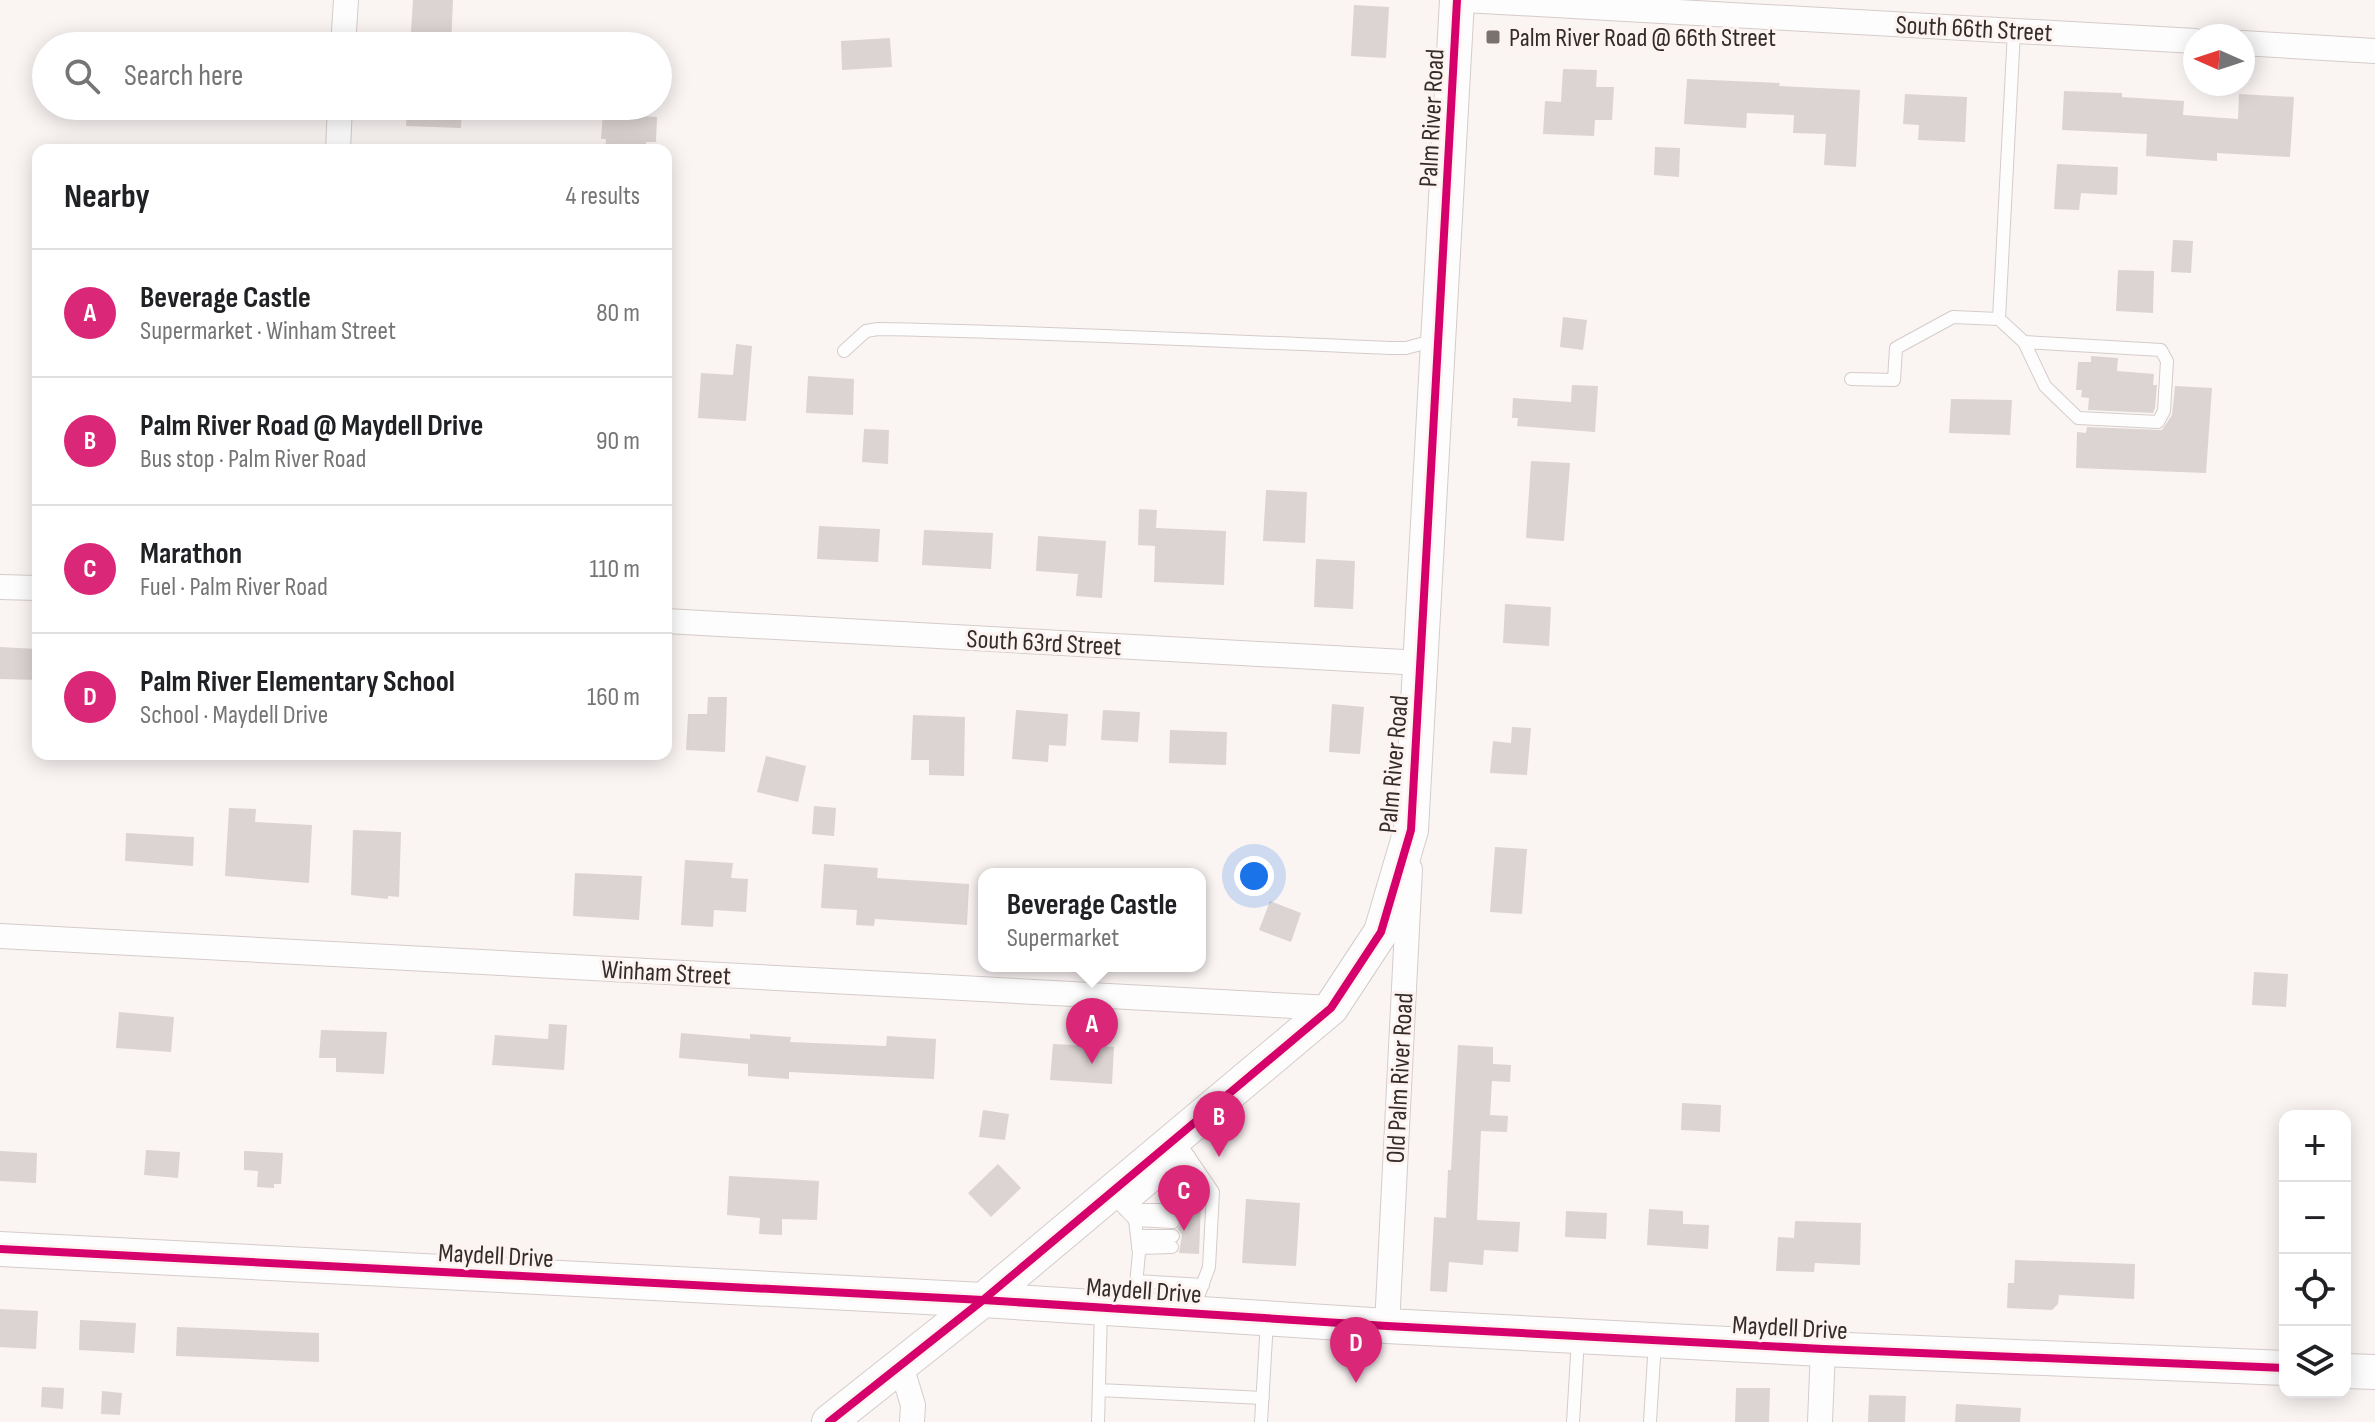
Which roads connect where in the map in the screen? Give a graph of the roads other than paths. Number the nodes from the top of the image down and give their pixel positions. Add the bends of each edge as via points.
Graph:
1 (346, 0) edge
2 (1457, 0) edge
3 (1465, 0) edge
4 (2014, 31) junction
5 (344, 32) edge
6 (2183, 40) edge
7 (2255, 44) edge
8 (2375, 51) edge
9 (339, 120) edge
10 (338, 144) edge
11 (1999, 319) junction
12 (1439, 339) junction
13 (2024, 342) junction
14 (844, 351) dead end
15 (1851, 379) dead end
16 (0, 587) edge
17 (32, 588) edge
18 (672, 621) edge
19 (1422, 663) junction
20 (1411, 830) junction
21 (0, 936) edge
22 (1331, 1008) junction
23 (1182, 1147) junction
24 (1123, 1208) junction
25 (1174, 1216) dead end
26 (1137, 1242) junction
27 (1172, 1242) dead end
28 (0, 1249) edge
29 (1124, 1299) junction
30 (1197, 1299) junction
31 (983, 1300) junction
32 (1267, 1318) junction
33 (1387, 1326) junction
34 (1578, 1336) junction
35 (1656, 1340) junction
36 (1823, 1349) junction
37 (901, 1366) junction
38 (2279, 1368) edge
39 (2351, 1371) edge
40 (2375, 1372) edge
41 (1099, 1390) junction
42 (1263, 1398) junction
43 (829, 1422) edge
44 (912, 1422) edge
45 (1098, 1422) edge
46 (1261, 1422) edge
47 (1573, 1422) edge
48 (1650, 1422) edge
49 (1820, 1422) edge

1 - 5 street
2 - 12 street, Palm River Road
3 - 4 street, South 66th Street
4 - 6 street, South 66th Street
4 - 11 lane
7 - 8 street
9 - 10 street
11 - 13 lane
11 - 15 lane via 1953,317 1896,348 1894,380
12 - 14 lane via 1390,348 878,329 866,331
12 - 19 street, Palm River Road
13 - 13 lane via 2161,350 2167,361 2164,411 2158,422 2078,418 2045,386
16 - 17 street
18 - 19 street, South 63rd Street
19 - 20 street, Palm River Road
20 - 22 street, Palm River Road via 1381,932
20 - 33 street, Old Palm River Road
21 - 22 street, Winham Street
22 - 23 street, Palm River Road
23 - 24 street, Palm River Road
23 - 30 lane via 1213,1192 1206,1217 1209,1267
24 - 25 lane
24 - 26 lane
24 - 31 street, Palm River Road
26 - 27 lane
26 - 29 lane
28 - 31 street, Maydell Drive
29 - 30 street, Maydell Drive
29 - 31 street, Maydell Drive
29 - 41 lane
30 - 32 street, Maydell Drive
31 - 37 street, Palm River Road
32 - 33 street, Maydell Drive
32 - 42 lane
33 - 34 street, Maydell Drive
34 - 35 street, Maydell Drive
34 - 47 lane
35 - 36 street, Maydell Drive
35 - 48 lane
36 - 38 street, Maydell Drive
36 - 49 street
37 - 43 street, Palm River Road
37 - 44 street via 913,1405
39 - 40 street
41 - 42 lane
41 - 45 lane
42 - 46 lane

